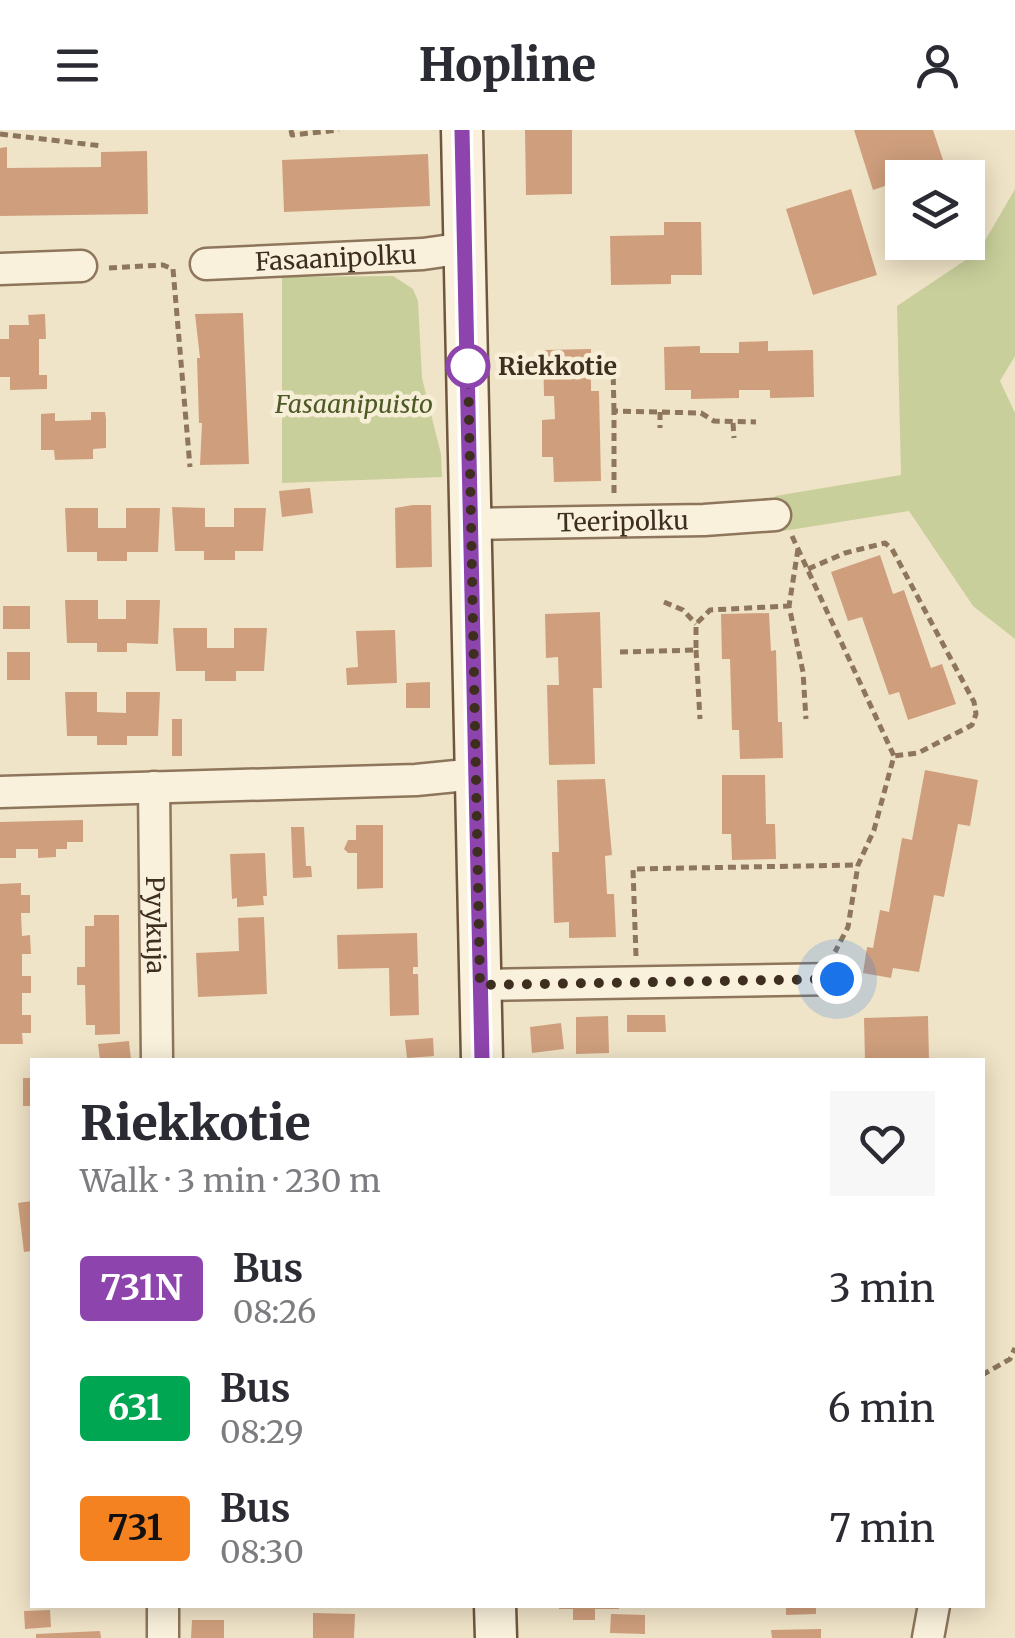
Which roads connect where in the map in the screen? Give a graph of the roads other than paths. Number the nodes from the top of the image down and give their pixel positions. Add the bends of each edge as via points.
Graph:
1 (462, 130) edge
2 (465, 248) junction
3 (206, 264) dead end
4 (81, 266) road end
5 (0, 270) edge
6 (774, 515) road end
7 (471, 524) junction
8 (476, 774) junction
9 (154, 788) junction
10 (0, 792) edge
11 (830, 979) road end
12 (480, 985) junction
13 (157, 1058) edge
14 (482, 1058) edge
15 (163, 1608) edge
16 (495, 1608) edge
17 (933, 1608) edge
18 (163, 1638) edge
19 (496, 1638) edge
20 (928, 1638) edge

1 - 2 street
2 - 3 street, Fasaanipolku
2 - 7 street
4 - 5 street
6 - 7 street, Teeripolku
7 - 8 street
8 - 9 street
8 - 12 street
9 - 10 street
9 - 13 street, Pyykuja
11 - 12 street
12 - 14 street
15 - 18 street
16 - 19 street
17 - 20 street

